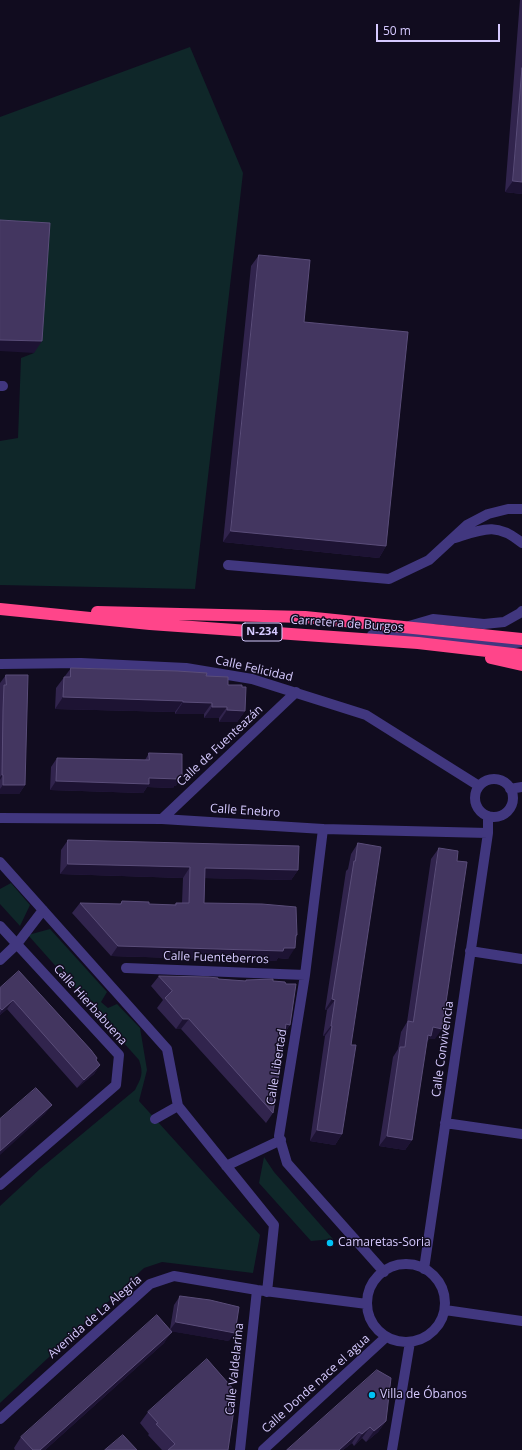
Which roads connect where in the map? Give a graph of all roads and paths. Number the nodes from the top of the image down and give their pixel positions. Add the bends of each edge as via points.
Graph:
1 (508, 509) junction
2 (522, 509) edge
3 (522, 513) edge
4 (519, 539) edge
5 (450, 540) junction
6 (228, 565) dead end
7 (1, 609) edge
8 (522, 611) edge
9 (406, 627) junction
10 (316, 636) junction
11 (522, 638) edge
12 (418, 642) junction
13 (522, 642) edge
14 (522, 655) edge
15 (0, 664) edge
16 (522, 665) edge
17 (296, 692) junction
18 (479, 786) junction
19 (522, 787) edge
20 (510, 788) junction
21 (488, 816) junction
22 (0, 818) edge
23 (162, 819) junction
24 (323, 829) junction
25 (488, 833) junction
26 (0, 862) edge
27 (43, 910) junction
28 (0, 926) edge
29 (17, 944) junction
30 (470, 950) junction
31 (522, 959) edge
32 (0, 960) edge
33 (126, 968) dead end
34 (305, 975) junction
35 (178, 1106) junction
36 (154, 1119) dead end
37 (446, 1123) junction
38 (522, 1134) edge
39 (281, 1140) junction
40 (226, 1166) junction
41 (0, 1185) edge
42 (424, 1269) junction
43 (384, 1272) junction
44 (257, 1290) junction
45 (268, 1292) junction
46 (367, 1304) junction
47 (445, 1310) junction
48 (522, 1321) edge
49 (386, 1337) junction
50 (410, 1342) junction
51 (0, 1419) edge
52 (240, 1450) edge
53 (263, 1450) edge
54 (392, 1450) edge

1 - 2 street
1 - 3 street
1 - 5 street via 488,514 467,525
4 - 5 street via 497,529 480,529
5 - 6 street via 429,560 389,579
7 - 9 highway, Carretera de Burgos / N-234 via 306,618
7 - 10 highway, Carretera de Burgos / N-234 via 150,624
8 - 9 street via 504,622 484,624 433,619
9 - 11 highway, Carretera de Burgos / N-234
10 - 12 highway, Carretera de Burgos / N-234
10 - 13 street via 411,634 510,644
12 - 14 highway, Carretera de Burgos / N-234
12 - 16 highway
15 - 17 street, Calle Felicidad via 81,663 186,668 252,680
17 - 18 street, Calle Felicidad via 366,715
17 - 23 street, Calle de Fuenteazán
18 - 20 street via 489,779 495,779 501,780
18 - 21 street via 476,791 476,803
19 - 20 street
20 - 21 street via 512,803 508,809 503,814
21 - 25 street, Calle Convivencia
22 - 23 street, Calle Enebro
23 - 24 street, Calle Enebro
24 - 25 street, Calle Enebro
24 - 34 street, Calle Libertad
25 - 30 street, Calle Convivencia
26 - 27 street
27 - 29 street
27 - 35 street via 167,1049
28 - 29 street, Calle Hierbabuena
29 - 32 street
29 - 41 street, Calle Hierbabuena via 119,1055 116,1085
30 - 31 street
30 - 37 street, Calle Convivencia
33 - 34 street, Calle Fuenteberros
34 - 39 street, Calle Libertad via 279,1136
35 - 36 street
35 - 40 street
37 - 38 street
37 - 42 street, Calle Convivencia
39 - 40 street
39 - 43 street, Calle Libertad via 287,1163
40 - 45 street via 274,1225
42 - 43 street via 404,1264
42 - 47 street via 434,1276 441,1286 445,1297
43 - 46 street via 375,1280 369,1291
44 - 45 street, Avenida de La Alegría
44 - 51 street, Avenida de La Alegría via 174,1276 150,1284
44 - 52 street, Calle Valdelarina
45 - 46 street, Avenida de La Alegría
46 - 49 street via 376,1328
47 - 48 street
47 - 50 street via 441,1322 433,1332 422,1339
49 - 50 street via 398,1342
49 - 53 street, Calle Donde nace el agua
50 - 54 street

